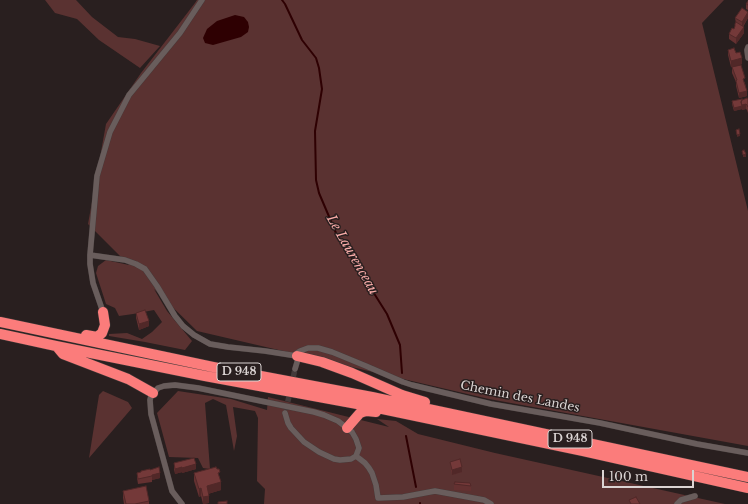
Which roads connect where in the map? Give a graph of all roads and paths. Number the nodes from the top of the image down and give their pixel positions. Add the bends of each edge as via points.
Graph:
1 (202, 0) edge
2 (748, 47) edge
3 (748, 58) edge
4 (90, 255) junction
5 (103, 312) joint
6 (0, 322) edge
7 (37, 330) junction
8 (0, 334) edge
9 (56, 346) junction
10 (298, 356) junction
11 (295, 370) tunnel mouth
12 (153, 393) junction
13 (442, 412) junction
14 (285, 413) tunnel mouth
15 (410, 414) junction
16 (347, 428) junction
17 (748, 453) edge
18 (356, 456) junction
19 (748, 477) edge
20 (748, 488) edge
21 (695, 496) dead end
22 (182, 504) edge
23 (491, 504) edge
24 (677, 504) edge

1 - 4 street via 180,33 129,95 110,132 97,176
2 - 3 street
4 - 5 street via 93,283
4 - 10 street via 125,260 145,269 174,316 194,335 210,344
5 - 7 highway via 104,330 97,336 49,328
6 - 7 highway, D 948
7 - 13 highway, D 948
8 - 9 highway, D 948
9 - 12 highway via 63,354 128,379
9 - 15 highway, D 948
10 - 11 street
10 - 13 highway via 322,362 402,395 435,405
10 - 17 street, Chemin des Landes via 297,353 300,351 318,348 412,385 491,404
12 - 16 street via 158,388 170,385 198,388 314,412 338,421
12 - 22 street via 150,400 151,414 172,491
13 - 19 highway, D 948
14 - 18 street via 291,428 304,442 319,452 340,460
15 - 16 highway via 398,416 363,412
15 - 20 highway, D 948
16 - 18 street via 358,443
18 - 23 street via 365,463 372,474 378,498 436,491 484,500
21 - 24 street via 681,500

